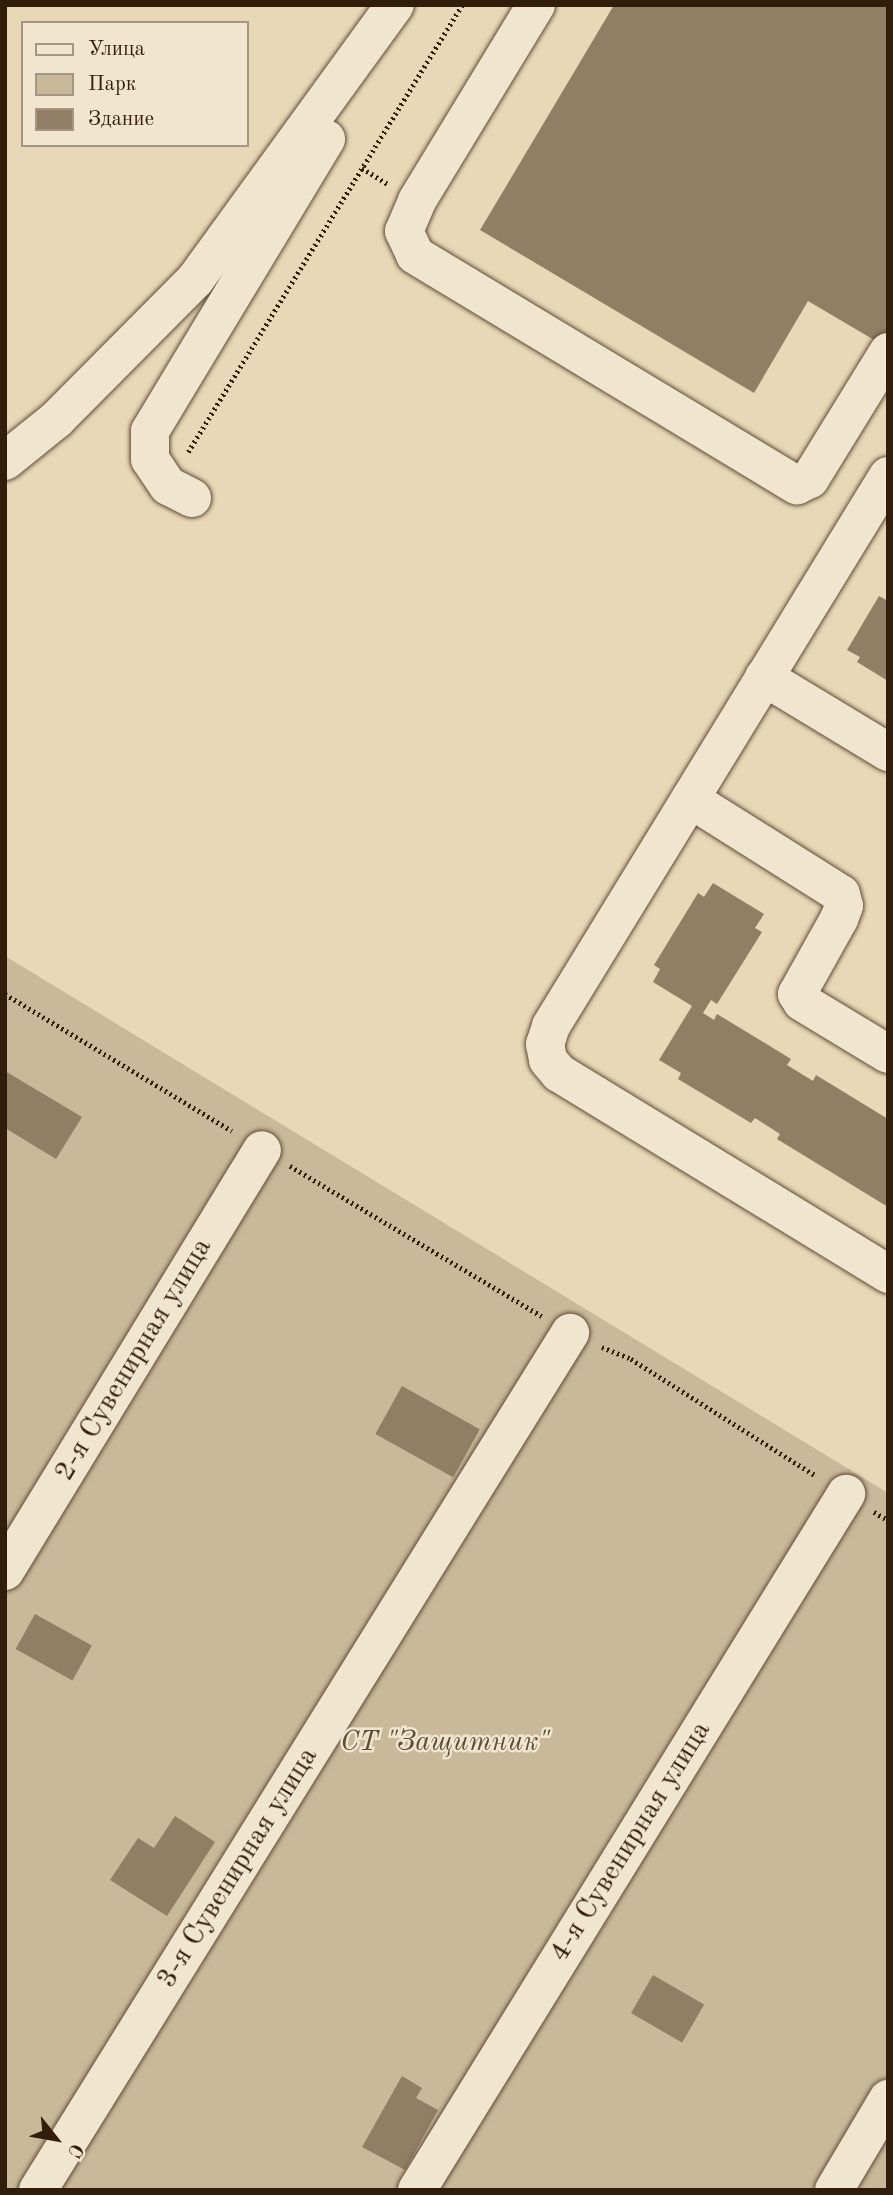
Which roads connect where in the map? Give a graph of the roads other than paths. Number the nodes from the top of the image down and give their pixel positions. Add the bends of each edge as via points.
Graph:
1 (395, 5) edge
2 (406, 5) edge
3 (536, 5) edge
4 (888, 352) edge
5 (5, 461) edge
6 (888, 476) edge
7 (180, 492) road end
8 (876, 523) edge
9 (764, 677) junction
10 (888, 752) edge
11 (690, 799) junction
12 (888, 1054) edge
13 (262, 1150) road end
14 (888, 1274) edge
15 (570, 1333) road end
16 (846, 1494) road end
17 (5, 1571) edge
18 (888, 2099) edge
19 (38, 2190) edge
20 (417, 2190) edge
21 (834, 2190) edge

1 - 5 street via 195,280 57,419
2 - 7 street via 150,431 150,459
3 - 4 street via 417,201 404,231 415,255 797,485 810,479
6 - 8 street
8 - 9 street
9 - 10 street
9 - 11 street
11 - 12 street via 841,894 844,906 839,919 797,994 802,1002
11 - 14 street via 551,1026 545,1044 548,1059 559,1073
13 - 17 street, 2-я Сувенирная улица
15 - 19 street, 3-я Сувенирная улица
16 - 20 street, 4-я Сувенирная улица
18 - 21 street

